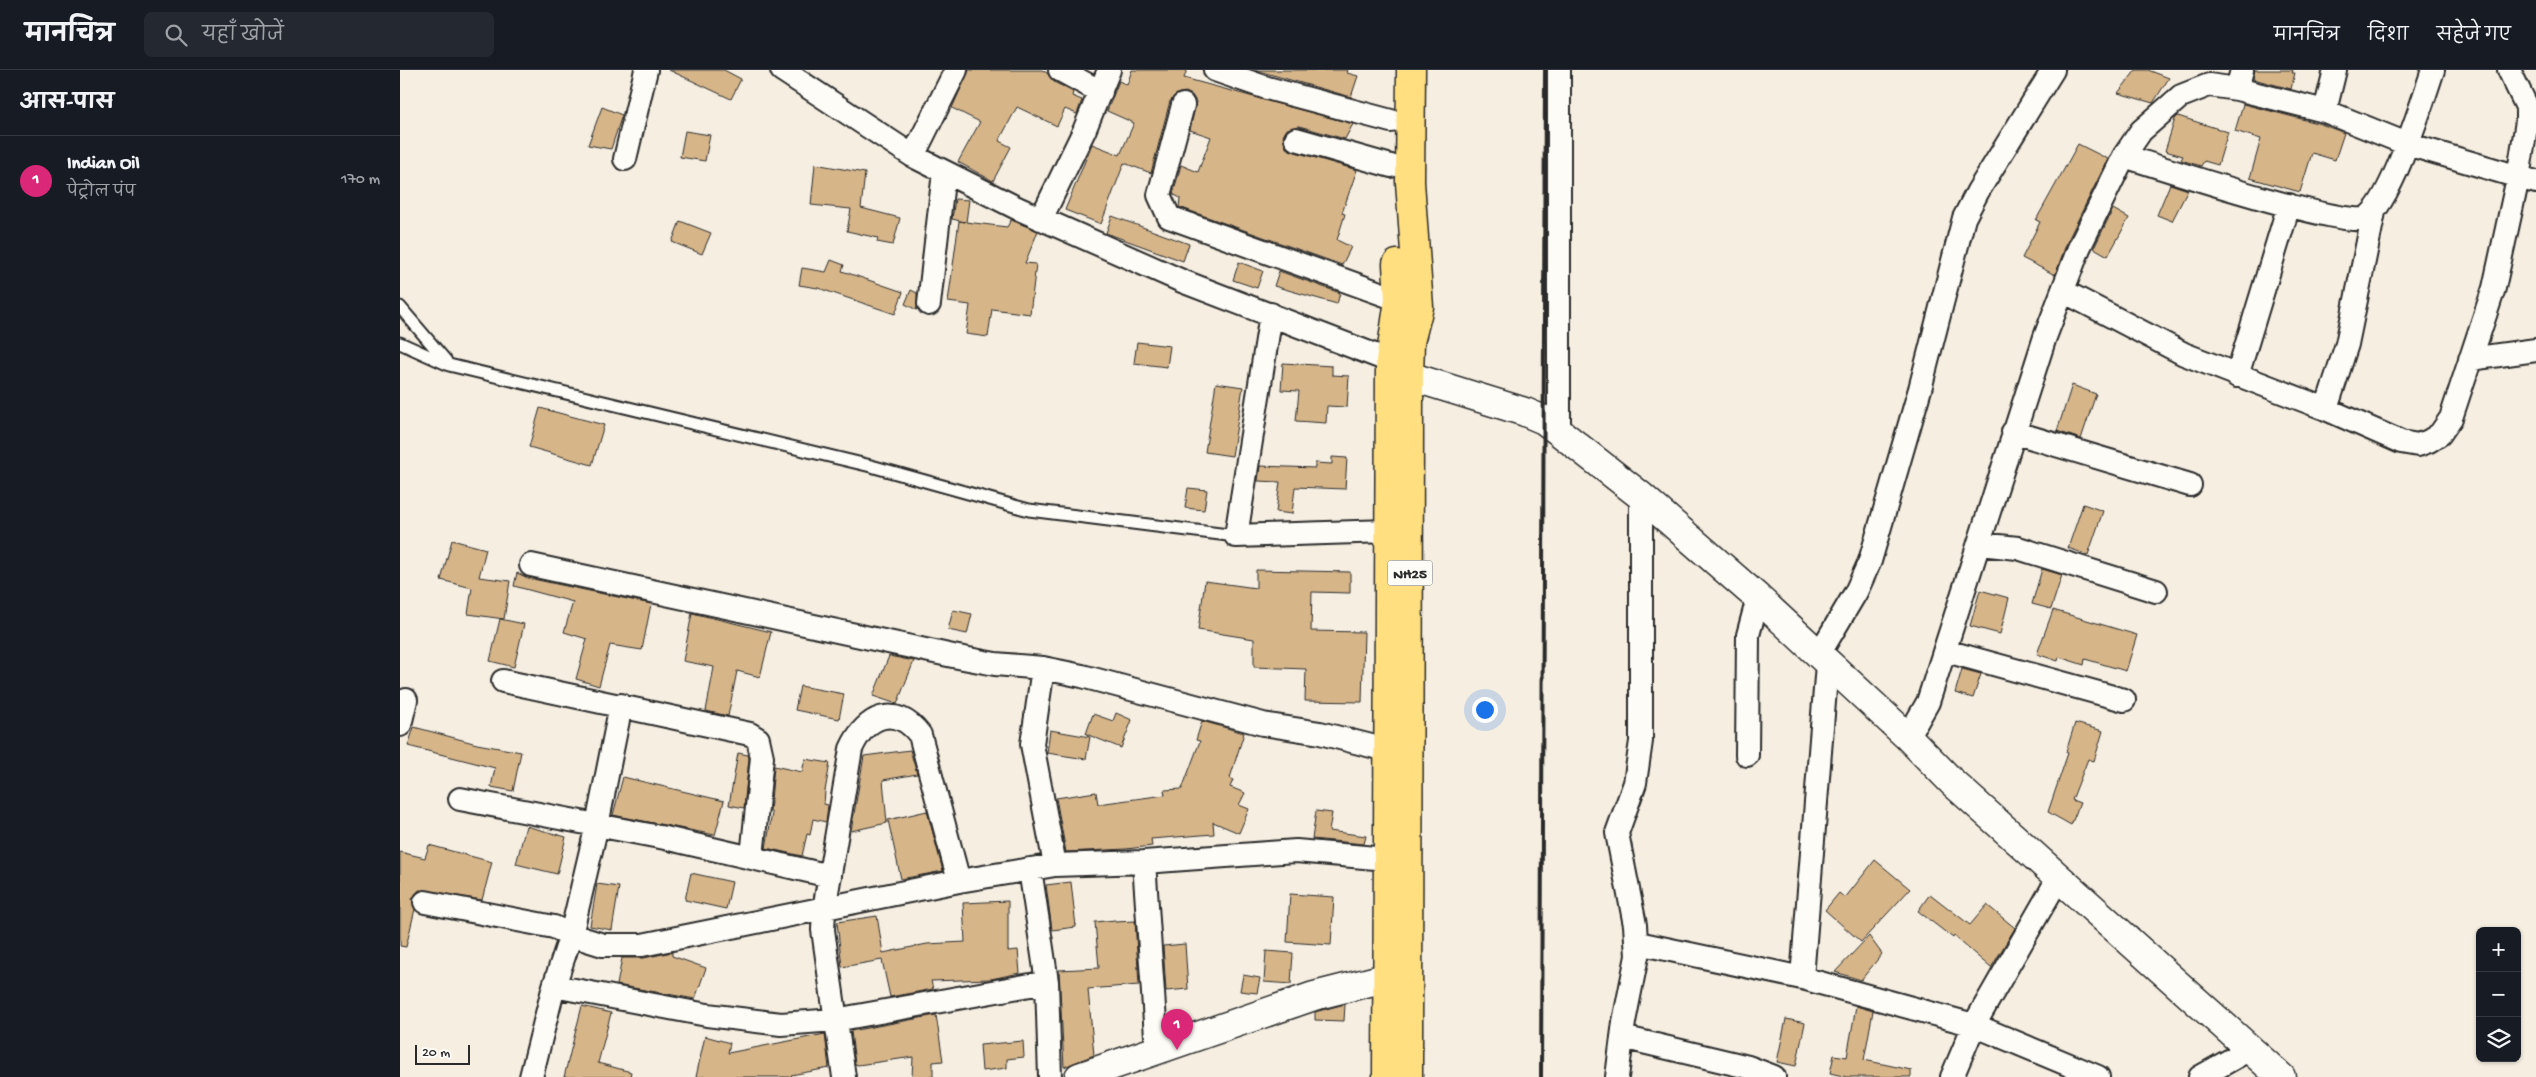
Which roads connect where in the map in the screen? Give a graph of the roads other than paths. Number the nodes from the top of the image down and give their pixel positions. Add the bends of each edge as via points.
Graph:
1 (646, 70) edge
2 (782, 70) edge
3 (956, 70) edge
4 (1060, 70) edge
5 (1109, 70) edge
6 (1215, 70) edge
7 (1392, 70) edge
8 (1411, 70) edge
9 (1559, 70) edge
10 (2053, 70) edge
11 (2335, 70) edge
12 (2433, 70) edge
13 (2509, 70) edge
14 (2239, 79) edge
15 (1101, 92) junction
16 (1183, 105) dead end
17 (2325, 111) junction
18 (1391, 121) junction
19 (1296, 139) dead end
20 (2407, 144) junction
21 (913, 156) junction
22 (2124, 156) junction
23 (625, 159) dead end
24 (1391, 166) junction
25 (944, 172) junction
26 (2527, 180) edge
27 (2289, 205) junction
28 (2374, 212) junction
29 (1041, 219) junction
30 (2063, 291) junction
31 (929, 304) dead end
32 (1409, 304) junction
33 (400, 307) edge
34 (1271, 314) junction
35 (400, 343) edge
36 (2536, 350) edge
37 (2470, 359) junction
38 (448, 365) junction
39 (1400, 369) junction
40 (2237, 376) junction
41 (2326, 409) junction
42 (1559, 432) junction
43 (2013, 432) junction
44 (2190, 485) dead end
45 (1641, 496) junction
46 (1388, 531) junction
47 (1236, 536) junction
48 (1979, 544) junction
49 (532, 565) dead end
50 (2156, 591) dead end
51 (1758, 598) junction
52 (1946, 650) junction
53 (1822, 660) junction
54 (1043, 668) junction
55 (504, 680) dead end
56 (406, 700) dead end
57 (2124, 700) dead end
58 (620, 705) junction
59 (400, 725) edge
60 (1908, 737) junction
61 (1388, 750) junction
62 (1747, 755) dead end
63 (460, 799) dead end
64 (597, 825) junction
65 (752, 857) junction
66 (1387, 859) junction
67 (1144, 862) junction
68 (1055, 865) junction
69 (1030, 869) junction
70 (830, 876) junction
71 (2058, 877) junction
72 (959, 881) junction
73 (425, 902) dead end
74 (824, 910) junction
75 (571, 935) junction
76 (1638, 943) junction
77 (1389, 977) junction
78 (1802, 978) junction
79 (1046, 982) junction
80 (554, 986) junction
81 (835, 1020) junction
82 (1974, 1025) junction
83 (1622, 1037) junction
84 (2250, 1048) junction
85 (1157, 1051) junction
86 (531, 1077) edge
87 (844, 1077) edge
88 (1050, 1077) edge
89 (1079, 1077) edge
90 (1387, 1077) edge
91 (1408, 1077) edge
92 (1617, 1077) edge
93 (1774, 1077) edge
94 (1952, 1077) edge
95 (2098, 1077) edge
96 (2200, 1077) edge
97 (2281, 1077) edge

1 - 23 street
2 - 21 street
3 - 21 street
4 - 15 street
5 - 15 street
6 - 18 street via 1267,88
7 - 18 main road, NH25
8 - 32 main road, NH25
9 - 42 street
10 - 53 street via 1964,218 1920,389 1870,561
11 - 17 street
12 - 20 street
13 - 26 street via 2527,107
14 - 17 street
14 - 22 street via 2209,85 2181,96 2141,131
15 - 29 street
16 - 32 street via 1159,195 1170,218
17 - 20 street
18 - 24 main road, NH25
19 - 24 street
20 - 26 street
20 - 28 street
21 - 25 street
22 - 27 street
22 - 30 street via 2079,248
24 - 32 main road, NH25
25 - 29 street
25 - 31 street
26 - 37 street
27 - 28 street via 2354,221 2365,219
27 - 40 street
28 - 41 street via 2347,344
29 - 34 street via 1182,281
30 - 40 street via 2184,354
30 - 43 street
32 - 39 main road, NH25 via 1410,342
33 - 38 lane
34 - 39 street
34 - 47 street
35 - 38 lane
36 - 37 street
37 - 41 street via 2450,418 2440,434 2418,445 2401,442
38 - 47 lane via 871,466 1029,510
39 - 42 street via 1525,412 1544,420
39 - 46 main road, NH25
39 - 91 main road, NH25
40 - 41 street
42 - 45 street
43 - 44 street
43 - 48 street
45 - 51 street
45 - 76 street via 1641,741 1635,783 1617,833
46 - 47 street
46 - 61 main road, NH25
48 - 50 street via 2018,548
48 - 52 street
49 - 54 street via 970,660
51 - 53 street
51 - 62 street via 1748,635
52 - 57 street
52 - 60 street via 1928,702
53 - 60 street
53 - 78 street
54 - 61 street via 1254,722 1320,733
54 - 68 street via 1032,744
55 - 58 street
56 - 59 street
58 - 64 street
58 - 65 street via 750,734 758,739 762,757
60 - 71 street via 1952,782
61 - 66 main road, NH25
63 - 64 street
64 - 65 street
64 - 75 street
65 - 70 street
66 - 67 street via 1296,851
66 - 77 main road, NH25
67 - 68 street
67 - 85 street
68 - 69 street
69 - 72 street
69 - 79 street
70 - 72 street via 851,749 862,728 881,717 894,717 913,726 920,734
70 - 74 street
71 - 82 street
71 - 84 street
72 - 74 street
73 - 75 street via 554,928
74 - 75 street via 642,945 603,945
74 - 81 street via 823,930
75 - 80 street
76 - 78 street
76 - 83 street
77 - 85 street via 1314,996
77 - 90 main road, NH25
78 - 82 street
79 - 81 street
79 - 88 street
80 - 81 street via 707,1015 781,1024
80 - 86 street
81 - 87 street
82 - 94 street
82 - 95 street
83 - 92 street
83 - 93 street via 1748,1067
84 - 96 street
84 - 97 street
85 - 89 street

